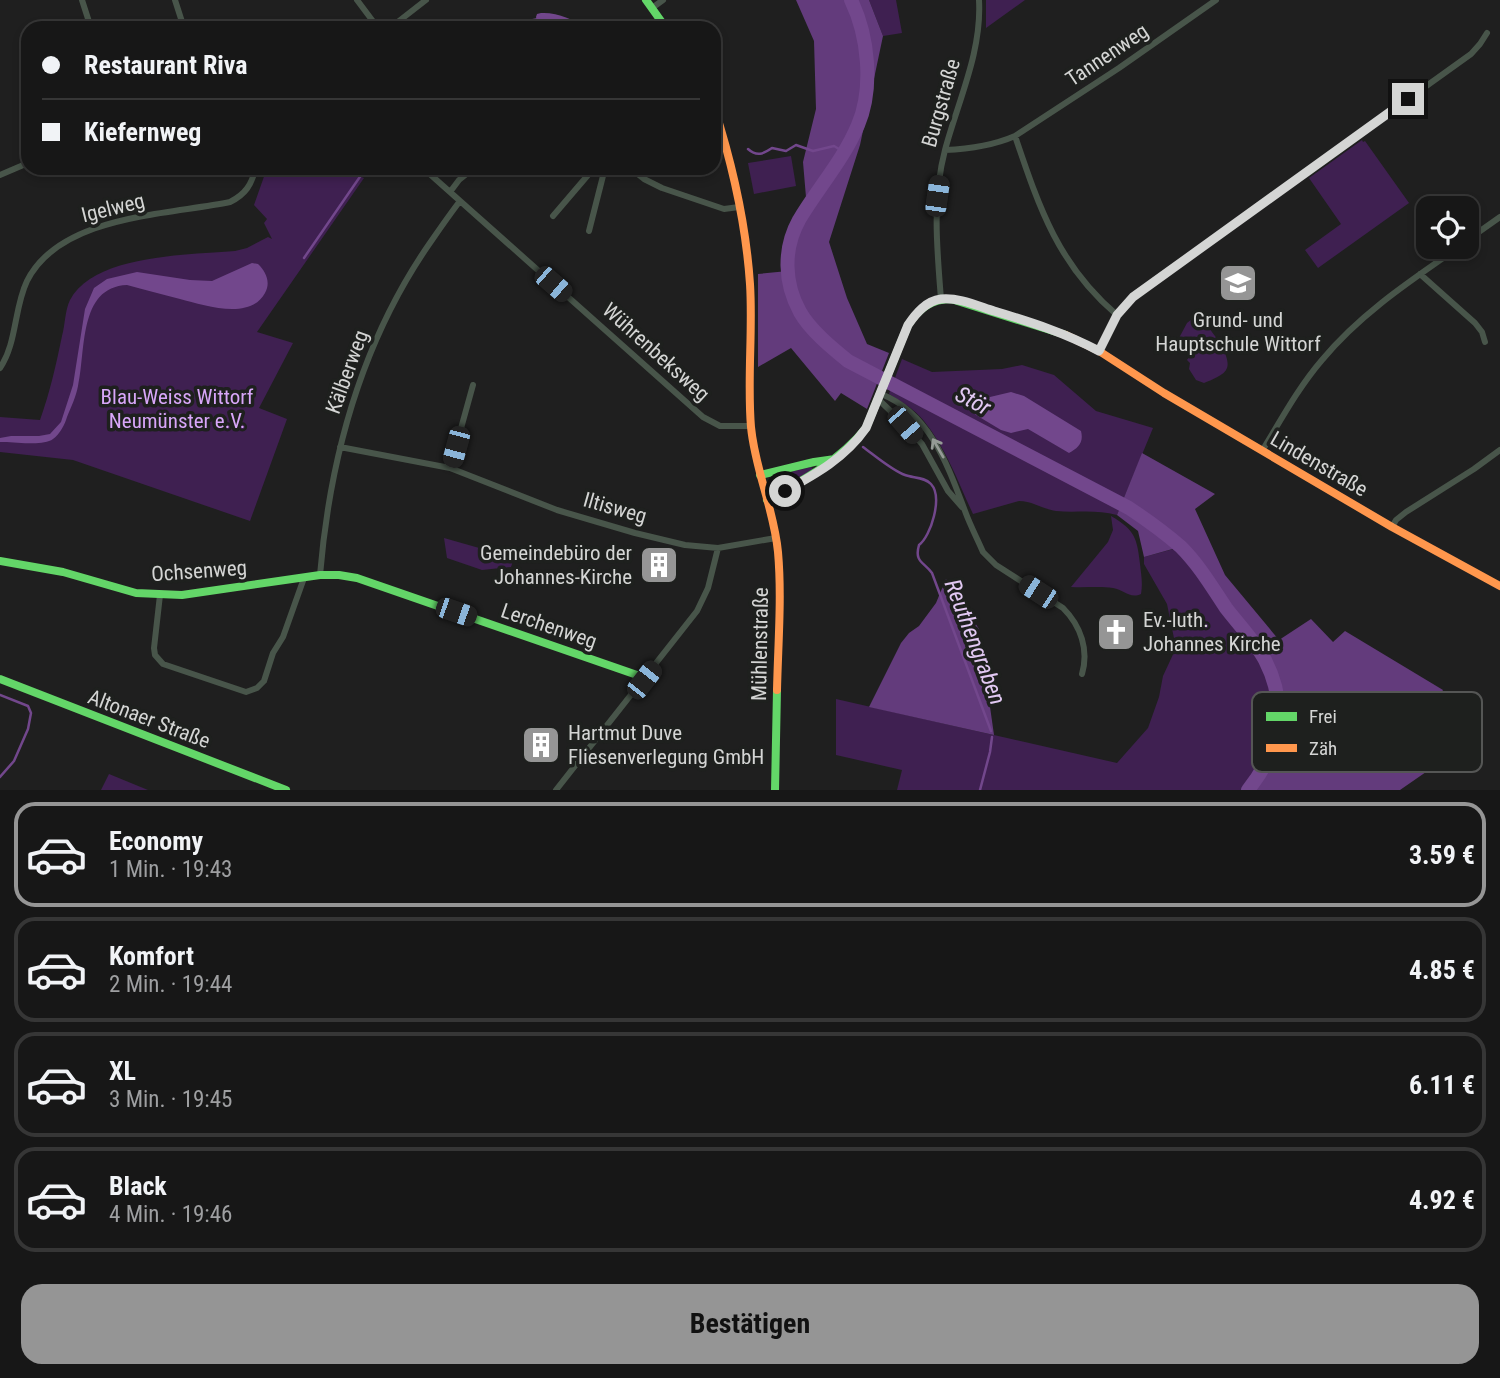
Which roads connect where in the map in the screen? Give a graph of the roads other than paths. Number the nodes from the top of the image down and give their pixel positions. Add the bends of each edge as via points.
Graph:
1 (82, 0) edge
2 (175, 0) edge
3 (357, 0) edge
4 (426, 0) edge
5 (646, 0) edge
6 (663, 0) edge
7 (979, 0) edge
8 (1216, 0) edge
9 (652, 8) junction
10 (89, 21) edge
11 (182, 21) edge
12 (373, 21) edge
13 (399, 21) edge
14 (661, 21) edge
15 (1486, 33) dead end
16 (721, 129) edge
17 (1015, 136) junction
18 (945, 150) junction
19 (21, 166) edge
20 (0, 175) edge
21 (254, 175) edge
22 (431, 175) edge
23 (465, 175) edge
24 (588, 175) edge
25 (603, 175) edge
26 (639, 175) edge
27 (450, 192) junction
28 (460, 201) junction
29 (739, 207) junction
30 (553, 216) dead end
31 (1500, 217) edge
32 (589, 231) dead end
33 (1479, 232) edge
34 (1442, 259) edge
35 (1420, 274) junction
36 (941, 299) junction
37 (1117, 315) junction
38 (1485, 342) dead end
39 (1099, 351) junction
40 (0, 368) edge
41 (473, 384) dead end
42 (880, 394) junction
43 (751, 426) junction
44 (340, 447) junction
45 (1500, 450) edge
46 (1262, 451) junction
47 (838, 459) junction
48 (450, 468) junction
49 (760, 475) junction
50 (767, 500) junction
51 (964, 511) junction
52 (1392, 527) junction
53 (776, 538) junction
54 (719, 548) junction
55 (0, 561) edge
56 (320, 575) junction
57 (304, 578) junction
58 (1500, 586) edge
59 (160, 595) junction
60 (1082, 674) dead end
61 (0, 679) edge
62 (644, 680) junction
63 (286, 790) edge
64 (556, 790) edge
65 (775, 790) edge

1 - 10 street
2 - 11 street
3 - 12 street
4 - 13 street
5 - 9 street
6 - 9 street
7 - 18 street, Burgstraße via 978,38
8 - 17 street, Tannenweg
9 - 14 street
15 - 37 street via 1471,54 1146,287
16 - 29 street, Mühlenstraße
17 - 18 street, Tannenweg via 992,145
17 - 37 street via 1056,241 1089,288
18 - 36 street, Burgstraße via 936,212
19 - 20 street
21 - 40 street, Igelweg via 249,188 230,202 98,227 63,242 44,257 28,280
22 - 27 street, Wührenbeksweg
23 - 27 street
24 - 30 street
25 - 32 street
26 - 29 street via 662,188 724,209
27 - 28 street, Wührenbeksweg
28 - 43 street, Wührenbeksweg via 703,417 720,426
28 - 44 street, Kälberweg via 396,299 363,371
29 - 43 street, Mühlenstraße via 750,286
31 - 33 street
34 - 35 street
35 - 38 street via 1475,323
35 - 46 street via 1350,329 1323,358
36 - 39 street via 974,304 1047,328
36 - 42 street via 914,316
37 - 39 street
39 - 46 street, Lindenstraße
41 - 48 street
42 - 47 street via 866,428
42 - 51 street via 922,444
51 -> 42 street via 939,448 925,428 903,406
43 - 49 street, Mühlenstraße
44 - 48 street, Iltisweg
44 - 56 street, Kälberweg
45 - 52 street via 1406,512
46 - 52 street, Lindenstraße
47 - 49 street
47 - 50 street
48 - 54 street, Iltisweg via 570,514 685,545
49 - 50 street, Mühlenstraße
50 - 53 street, Mühlenstraße
51 - 60 street via 983,552 996,565 1071,617 1082,639
52 - 58 street, Lindenstraße
53 - 54 street, Iltisweg
53 - 65 street, Mühlenstraße
54 - 62 street via 697,611
55 - 59 street, Ochsenweg
56 - 57 street, Ochsenweg
56 - 62 street, Lerchenweg via 357,578
57 - 59 street, Ochsenweg
57 - 59 street via 264,681 246,692 158,659 154,648
61 - 63 street, Altonaer Straße
62 - 64 street

